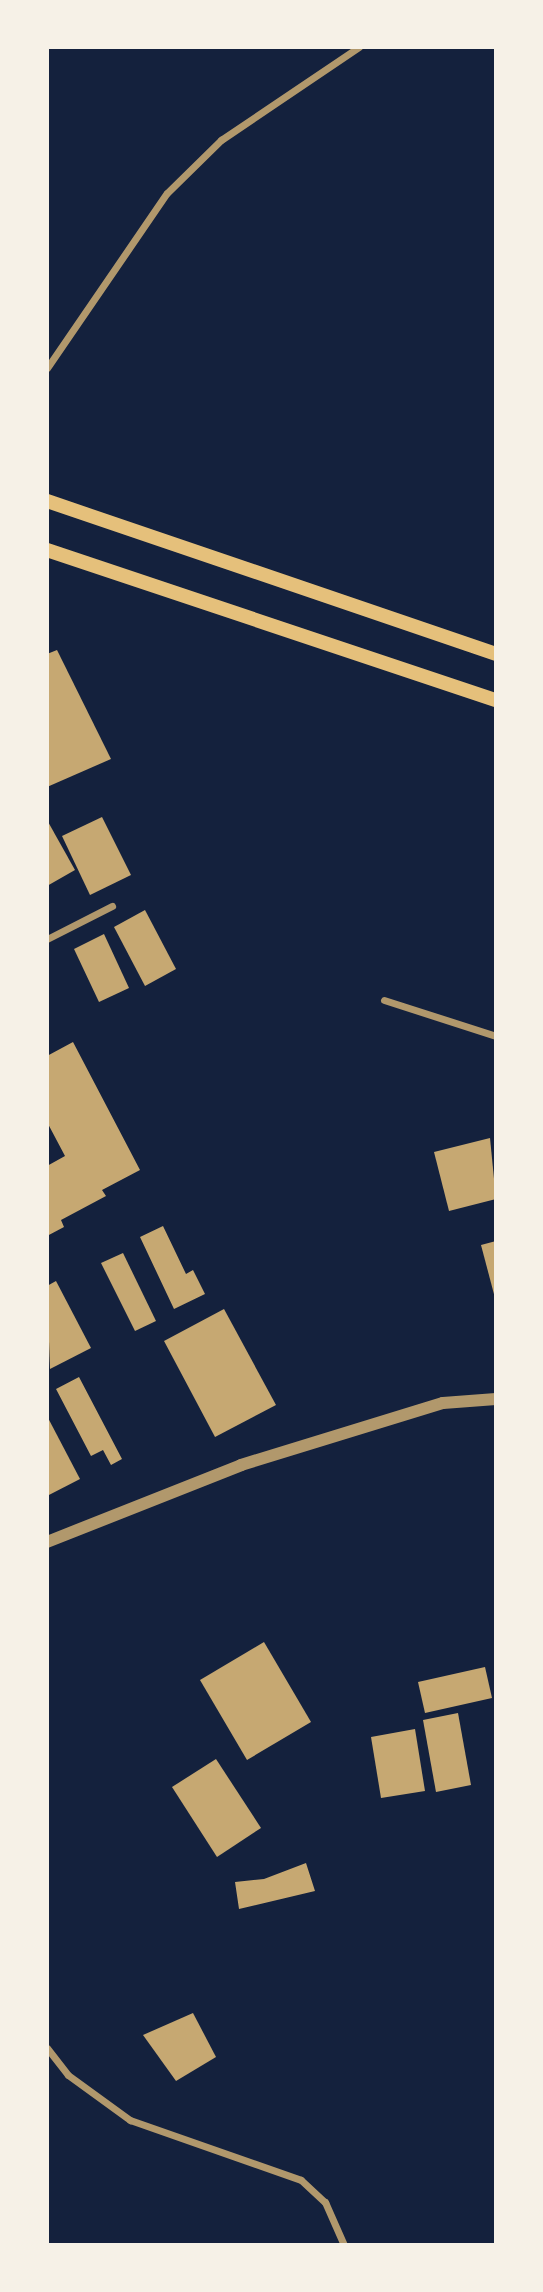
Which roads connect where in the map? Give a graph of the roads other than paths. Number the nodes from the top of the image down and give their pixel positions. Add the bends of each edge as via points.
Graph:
1 (359, 47) edge
2 (47, 368) edge
3 (47, 501) edge
4 (47, 550) edge
5 (496, 654) edge
6 (496, 700) edge
7 (112, 906) dead end
8 (47, 939) edge
9 (384, 1000) dead end
10 (496, 1036) edge
11 (496, 1399) edge
12 (47, 1542) edge
13 (47, 2048) edge
14 (344, 2245) edge

1 - 2 street via 221,140 167,192
3 - 5 main road
4 - 6 main road
7 - 8 street
9 - 10 street
11 - 12 street via 443,1403 241,1465
13 - 14 street via 68,2075 130,2120 301,2180 325,2202

